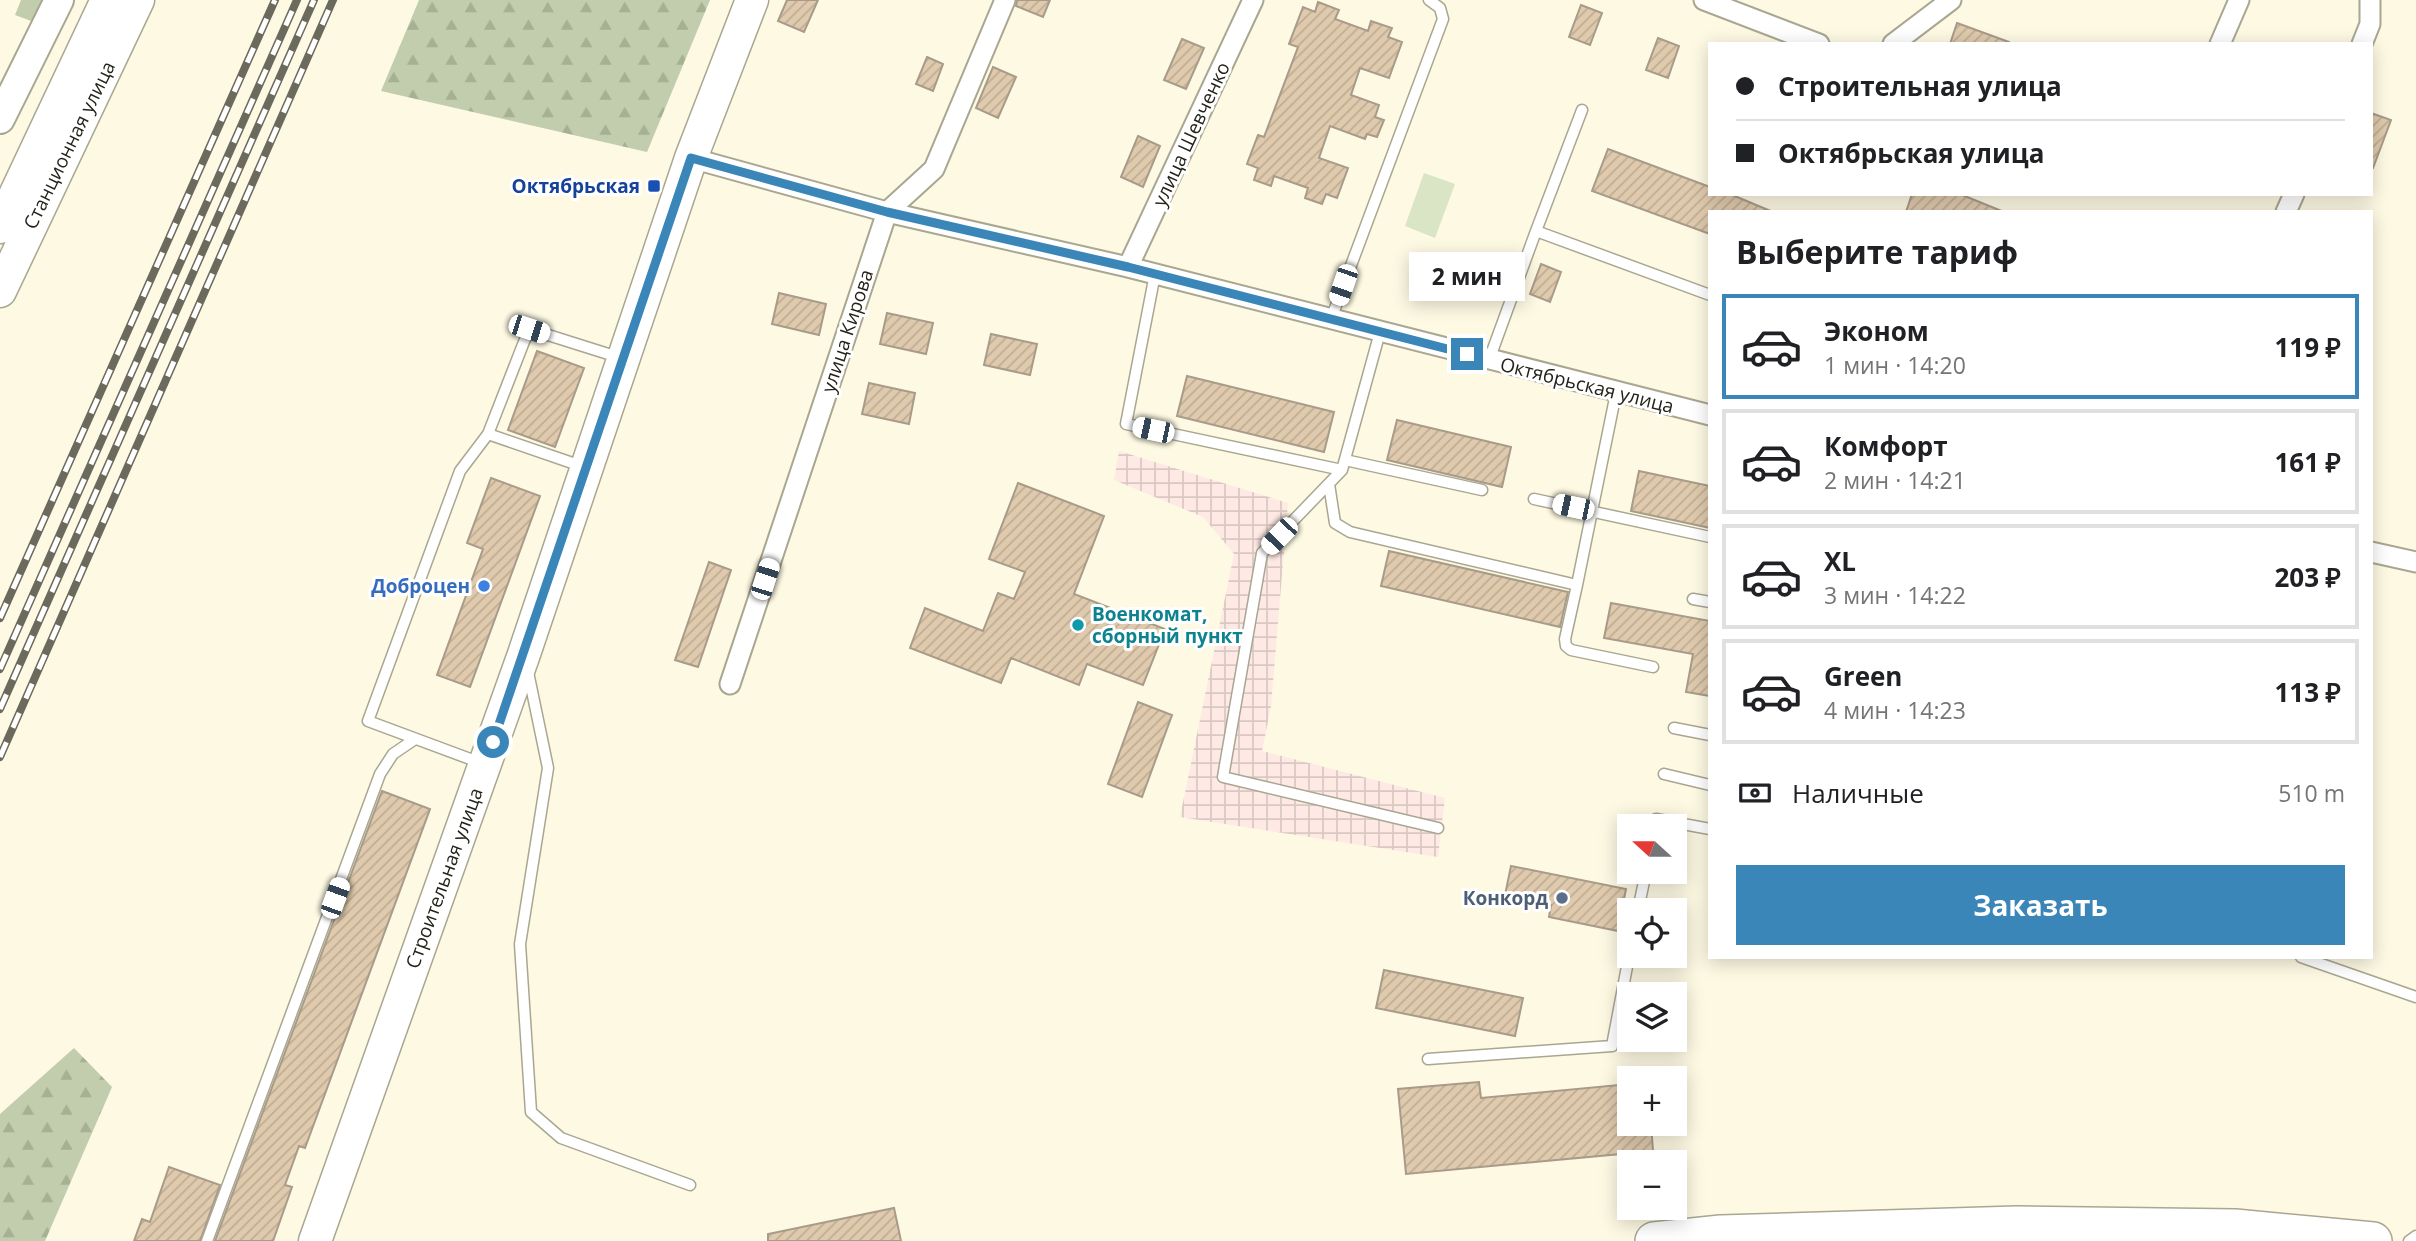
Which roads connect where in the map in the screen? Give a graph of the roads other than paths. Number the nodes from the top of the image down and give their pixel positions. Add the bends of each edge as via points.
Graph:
1 (59, 0) edge
2 (107, 0) edge
3 (138, 0) edge
4 (752, 0) edge
5 (1005, 0) edge
6 (1253, 0) edge
7 (1429, 0) edge
8 (1704, 0) edge
9 (1951, 0) edge
10 (2239, 0) edge
11 (2370, 0) edge
12 (1928, 8) edge
13 (1814, 42) edge
14 (1895, 42) edge
15 (2221, 42) edge
16 (2363, 42) edge
17 (1582, 110) dead end
18 (0, 119) edge
19 (691, 158) junction
20 (887, 212) junction
21 (0, 226) edge
22 (1536, 231) junction
23 (1128, 267) junction
24 (1155, 274) junction
25 (0, 290) edge
26 (1708, 294) edge
27 (1331, 319) junction
28 (1380, 332) junction
29 (623, 359) junction
30 (1489, 360) junction
31 (1616, 393) junction
32 (1708, 415) edge
33 (488, 434) junction
34 (1343, 465) junction
35 (587, 468) junction
36 (1329, 484) junction
37 (1482, 490) dead end
38 (1534, 499) dead end
39 (1592, 511) junction
40 (1708, 537) edge
41 (2373, 552) edge
42 (2416, 562) edge
43 (1577, 585) junction
44 (1693, 599) dead end
45 (1708, 602) edge
46 (524, 654) junction
47 (1653, 667) dead end
48 (730, 684) dead end
49 (1674, 728) dead end
50 (1708, 736) edge
51 (415, 739) junction
52 (485, 764) junction
53 (1664, 774) dead end
54 (1708, 785) edge
55 (1687, 825) edge
56 (1438, 828) dead end
57 (1708, 829) edge
58 (2307, 959) edge
59 (1627, 968) edge
60 (2416, 998) edge
61 (1428, 1059) dead end
62 (690, 1185) dead end
63 (2416, 1236) edge
64 (207, 1241) edge
65 (314, 1241) edge
66 (1654, 1241) edge
67 (2373, 1241) edge
68 (2409, 1241) edge

1 - 18 street
2 - 21 main road, Станционная улица
3 - 25 main road, Станционная улица
4 - 19 main road, Строительная улица
5 - 20 street, улица Кирова via 934,169
6 - 23 street, улица Шевченко
7 - 27 lane via 1440,8 1443,19
8 - 13 street
9 - 12 street
10 - 15 street
11 - 16 street via 2370,24
12 - 14 street
17 - 22 lane
19 - 20 street, Октябрьская улица
19 - 29 main road, Строительная улица
20 - 23 street, Октябрьская улица
20 - 48 street, улица Кирова
22 - 26 lane
22 - 30 lane
23 - 24 street, Октябрьская улица
24 - 27 street, Октябрьская улица
24 - 34 lane via 1126,424
27 - 28 street, Октябрьская улица
28 - 30 street, Октябрьская улица
28 - 34 lane
29 - 33 lane via 529,329
29 - 35 main road, Строительная улица
30 - 31 street, Октябрьская улица
31 - 32 street, Октябрьская улица
31 - 39 lane
33 - 35 lane
33 - 51 lane via 460,471 368,721
34 - 36 lane
34 - 37 lane
35 - 46 main road, Строительная улица
36 - 43 lane via 1335,523 1350,532
36 - 56 lane via 1262,553 1223,777
38 - 39 lane
39 - 40 lane
39 - 43 lane
41 - 42 street
43 - 47 lane via 1566,646
44 - 45 lane
46 - 52 main road, Строительная улица
46 - 62 lane via 548,768 520,944 531,1112 561,1138
49 - 50 lane
51 - 52 lane
51 - 64 lane via 393,754 380,774
52 - 65 main road, Строительная улица
53 - 54 lane
55 - 57 lane
58 - 60 lane
59 - 61 lane via 1612,1046
63 - 68 lane
66 - 67 highway via 1721,1234 2017,1225 2235,1228

